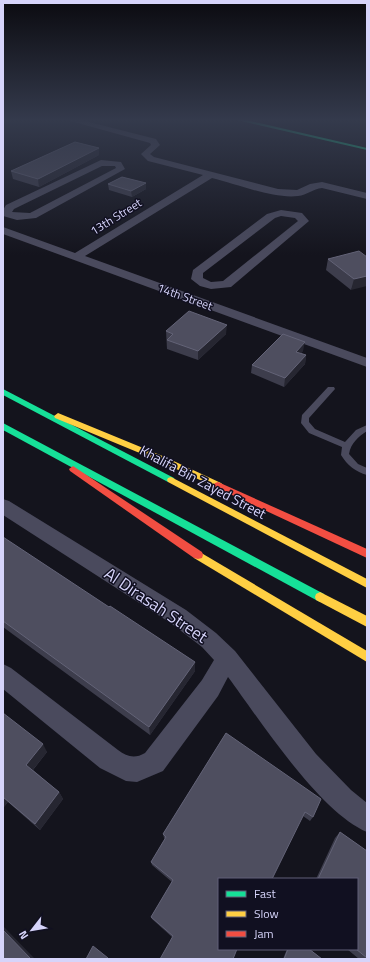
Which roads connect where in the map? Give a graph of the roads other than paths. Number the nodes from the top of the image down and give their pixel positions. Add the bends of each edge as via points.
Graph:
1 (97, 165) edge
2 (118, 165) edge
3 (174, 165) edge
4 (210, 175) junction
5 (64, 181) junction
6 (86, 188) junction
7 (367, 196) edge
8 (7, 218) edge
9 (3, 230) edge
10 (244, 237) junction
11 (274, 246) junction
12 (76, 257) junction
13 (206, 285) junction
14 (188, 298) junction
15 (367, 364) edge
16 (330, 389) dead end
17 (3, 392) edge
18 (26, 404) junction
19 (3, 426) edge
20 (367, 428) edge
21 (347, 446) junction
22 (51, 452) junction
23 (367, 472) edge
24 (3, 506) edge
25 (367, 554) edge
26 (367, 584) edge
27 (367, 622) edge
28 (367, 657) edge
29 (227, 658) junction
30 (3, 676) edge
31 (367, 818) edge

1 - 5 street
2 - 6 street via 122,167 120,171
3 - 4 street
4 - 7 street via 282,193 298,193 322,185
4 - 12 street, 13th Street
5 - 6 street
5 - 8 street via 10,207 6,212
6 - 8 street via 32,216
9 - 12 street, 14th Street
10 - 11 street
10 - 11 street via 277,213 290,213 301,217 303,223
10 - 13 street via 197,272 197,279
11 - 13 street via 227,284
12 - 14 street, 14th Street
13 - 14 street
14 - 15 street, 14th Street
16 - 21 lane via 305,418 305,423 312,431
17 - 18 main road, Khalifa Bin Zayed Street
18 - 25 main road, Khalifa Bin Zayed Street via 156,456
18 - 26 main road, Khalifa Bin Zayed Street
19 - 22 main road
20 - 21 lane via 359,432
21 - 23 lane via 347,459 354,466
22 - 27 main road
22 - 28 main road via 176,540
24 - 29 street, Al Dirasah Street via 194,627
29 - 30 street via 210,688 154,762 144,768 132,770 120,767 109,759
29 - 31 street, Al Dirasah Street via 307,763 342,799

